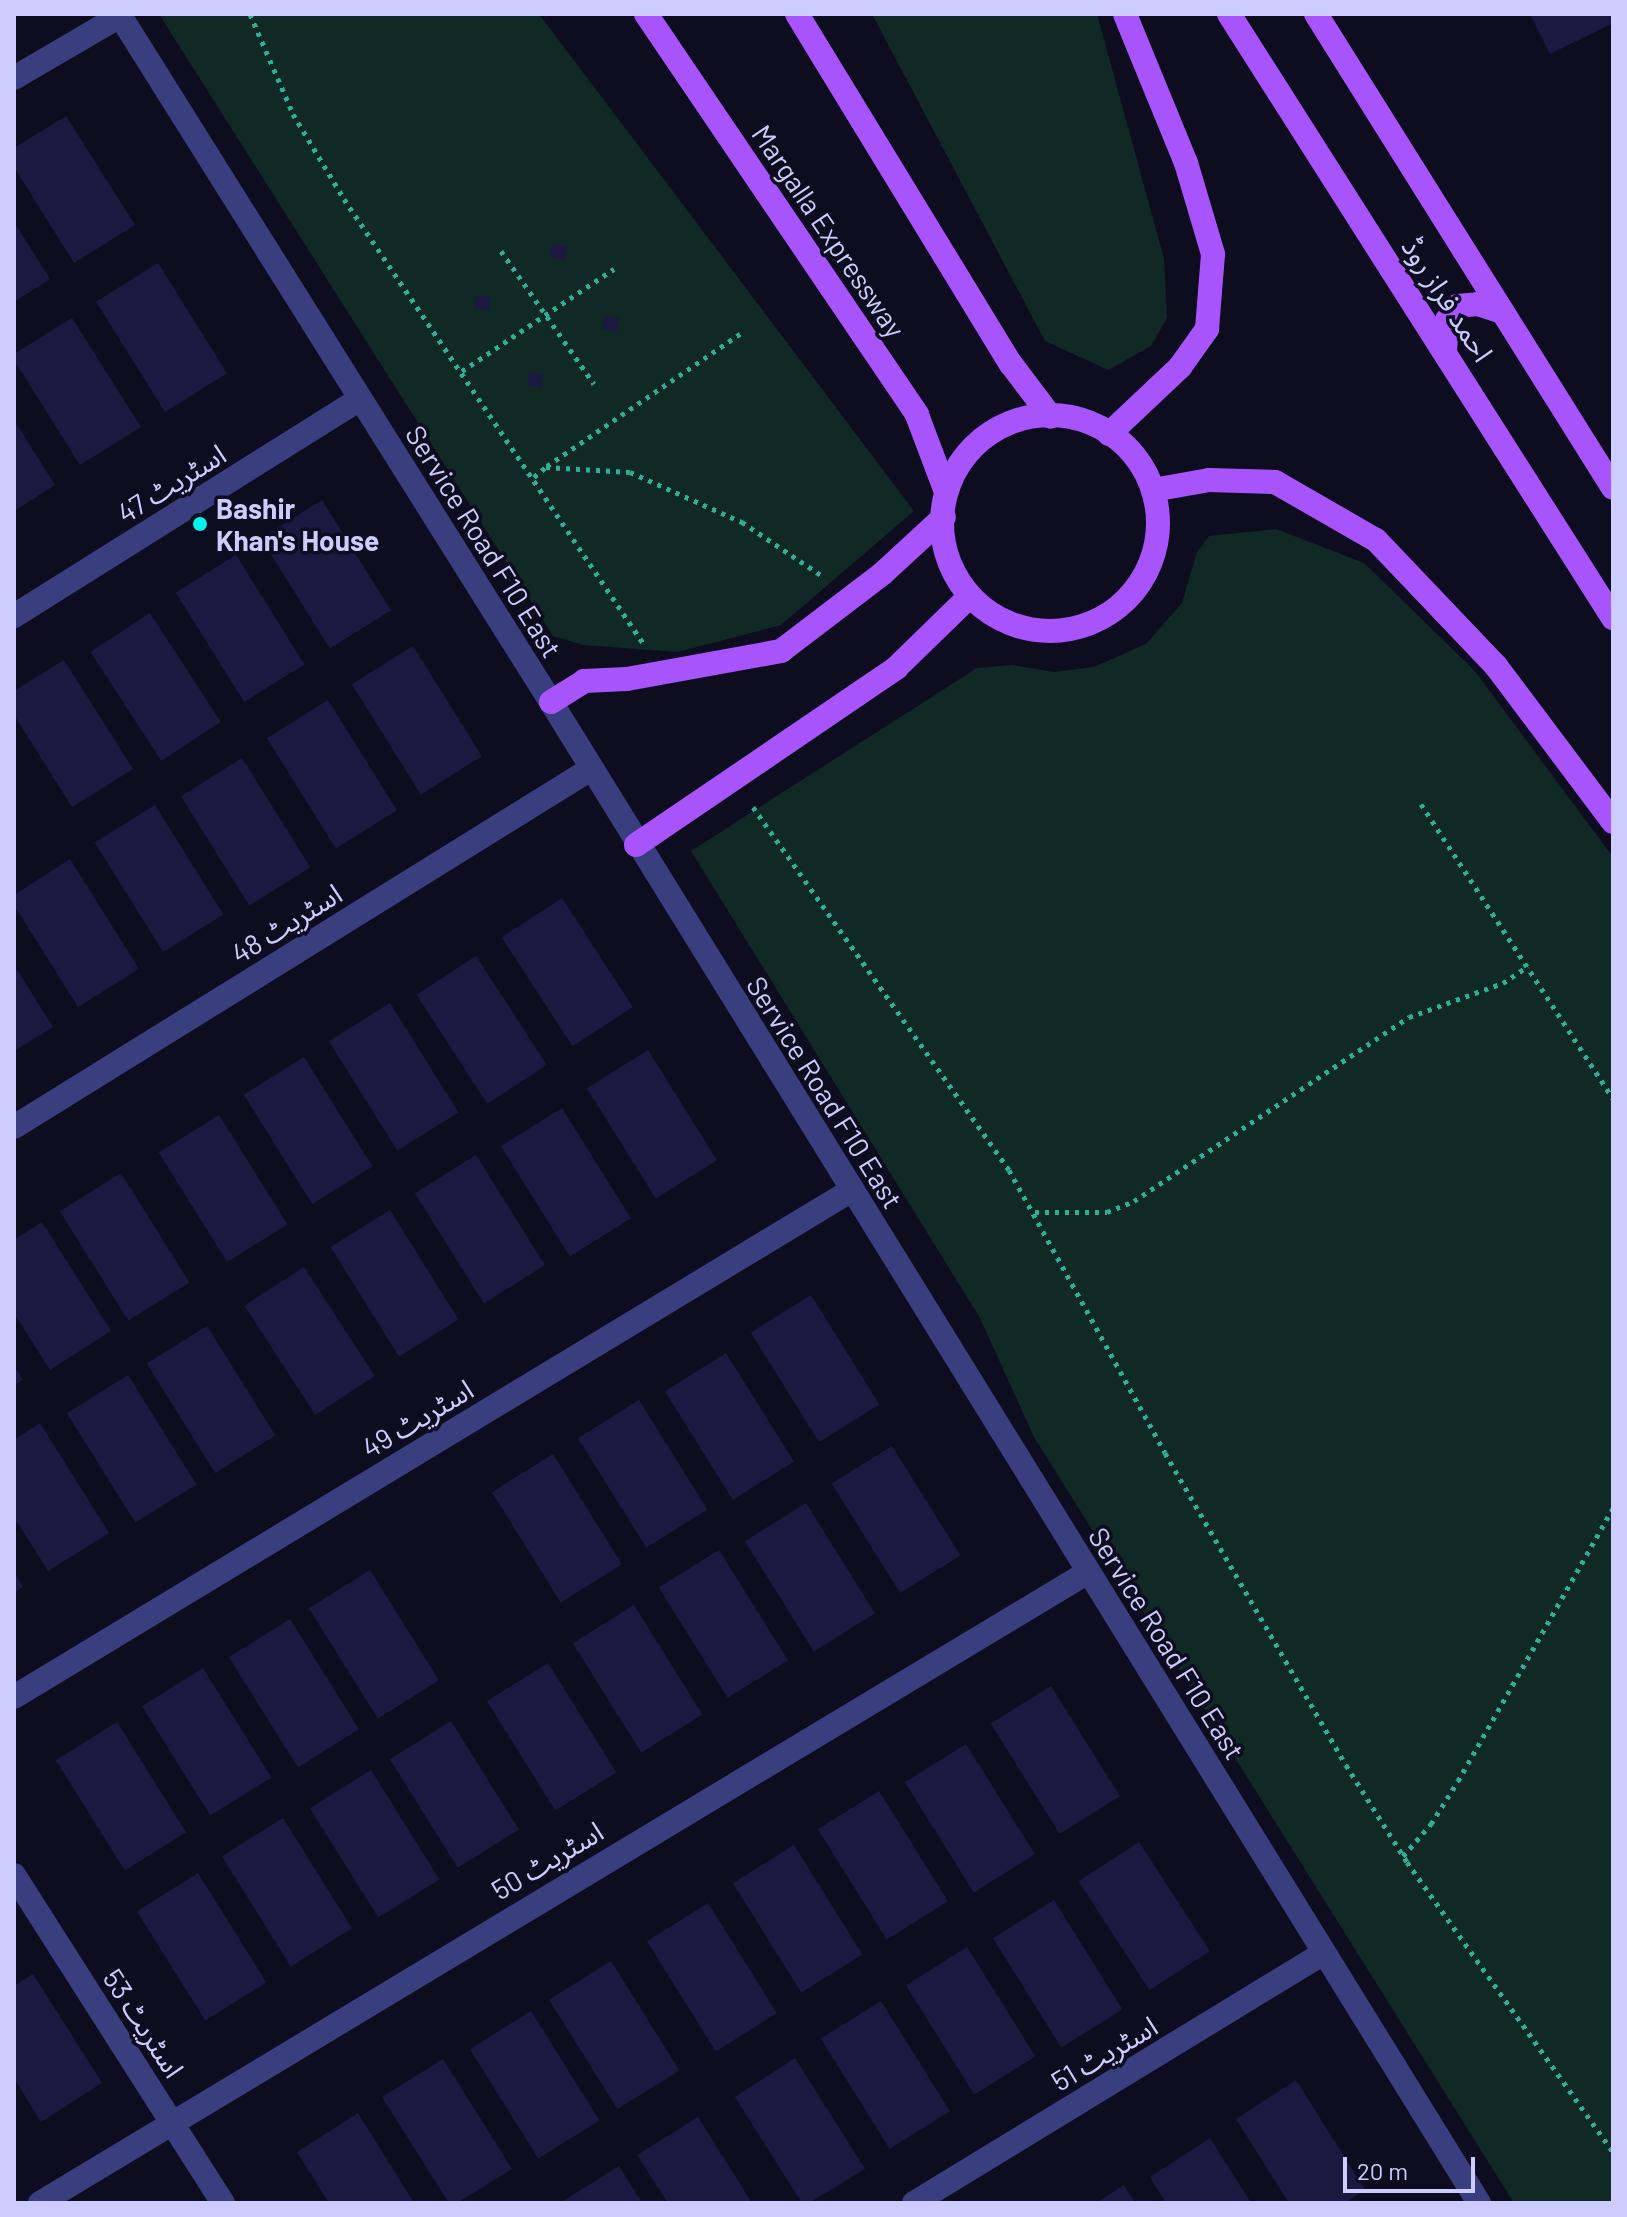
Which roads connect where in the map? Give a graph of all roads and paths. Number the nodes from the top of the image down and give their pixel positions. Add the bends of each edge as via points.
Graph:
1 (250, 14) edge
2 (646, 14) edge
3 (797, 14) edge
4 (1125, 14) edge
5 (1229, 14) edge
6 (1316, 14) edge
7 (119, 15) edge
8 (14, 78) edge
9 (501, 251) dead end
10 (614, 269) dead end
11 (1503, 312) junction
12 (546, 315) junction
13 (740, 334) dead end
14 (1445, 351) junction
15 (462, 371) junction
16 (594, 384) dead end
17 (359, 400) junction
18 (1051, 417) junction
19 (1109, 434) junction
20 (546, 467) junction
21 (533, 477) junction
22 (1613, 488) edge
23 (945, 489) junction
24 (1153, 490) junction
25 (944, 517) junction
26 (838, 587) dead end
27 (969, 597) junction
28 (14, 616) edge
29 (1613, 618) edge
30 (665, 674) junction
31 (551, 702) junction
32 (589, 770) junction
33 (734, 780) junction
34 (1421, 804) dead end
35 (1613, 822) edge
36 (636, 845) junction
37 (1528, 966) junction
38 (1613, 1099) edge
39 (14, 1127) edge
40 (850, 1191) junction
41 (1034, 1212) junction
42 (1613, 1508) edge
43 (1088, 1572) junction
44 (14, 1697) edge
45 (1403, 1856) junction
46 (14, 1875) edge
47 (1324, 1953) junction
48 (170, 2120) junction
49 (1613, 2152) edge
50 (40, 2203) edge
51 (223, 2203) edge
52 (914, 2203) edge
53 (1479, 2203) edge

1 - 15 path via 293,114
2 - 23 main road, Margalla Expressway via 917,415
3 - 18 main road via 1011,364
4 - 19 main road via 1186,163 1213,254 1207,329 1180,367
5 - 14 main road, احمد فراز روڈ
6 - 11 main road, احمد فراز روڈ
7 - 8 street
7 - 17 street, Service Road F10 East
9 - 12 path
10 - 12 path
11 - 14 main road via 1478,304 1457,306 1447,320
11 - 22 main road, احمد فراز روڈ
12 - 15 path
12 - 16 path
13 - 20 path
14 - 29 main road, احمد فراز روڈ
15 - 21 path
17 - 28 street, اسٹریٹ 47
17 - 31 street, Service Road F10 East
18 - 19 main road via 1084,418
18 - 23 main road via 1027,415 976,442
19 - 24 main road via 1132,449
20 - 21 path
20 - 26 path via 630,472 742,522
21 - 30 path
23 - 25 main road
24 - 27 main road via 1158,500 1156,556 1125,605 1074,630 1017,628
24 - 35 main road via 1209,480 1275,482 1376,540 1496,666
25 - 27 main road via 942,547
25 - 30 main road via 882,574 781,651
27 - 33 main road via 896,668
30 - 31 main road via 584,681
31 - 32 street, Service Road F10 East
32 - 36 street, Service Road F10 East
32 - 39 street, اسٹریٹ 48
33 - 36 main road
33 - 41 path
34 - 37 path
36 - 40 street, Service Road F10 East
37 - 38 path
37 - 41 path via 1503,983 1409,1017 1134,1201 1107,1212
40 - 43 street, Service Road F10 East
40 - 44 street, اسٹریٹ 49
41 - 45 path via 1165,1453
42 - 45 path via 1458,1781
43 - 47 street, Service Road F10 East
43 - 48 street, اسٹریٹ 50
45 - 49 path
46 - 48 street, اسٹریٹ 53
47 - 52 street, اسٹریٹ 51
47 - 53 street, Service Road F10 East
48 - 50 street, اسٹریٹ 50
48 - 51 street, اسٹریٹ 53

